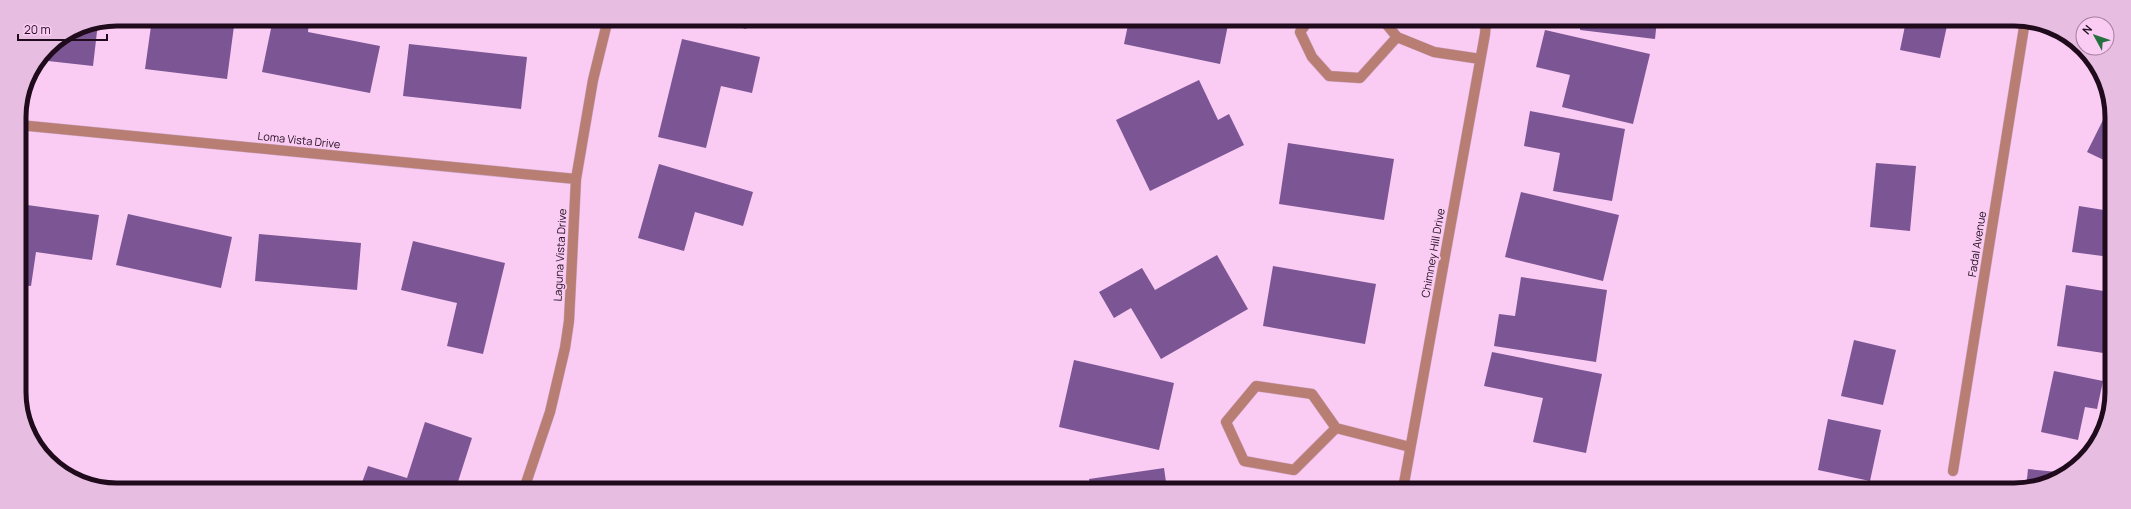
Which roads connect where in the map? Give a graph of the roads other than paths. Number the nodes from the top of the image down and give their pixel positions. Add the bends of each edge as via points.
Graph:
1 (606, 26) edge
2 (1304, 26) edge
3 (1388, 26) edge
4 (1485, 26) edge
5 (2024, 27) edge
6 (1397, 37) junction
7 (1480, 59) junction
8 (26, 126) edge
9 (576, 178) junction
10 (1336, 428) junction
11 (1410, 447) junction
12 (1953, 470) dead end
13 (526, 483) edge
14 (1404, 483) edge

1 - 9 street, Laguna Vista Drive via 593,80
2 - 6 street via 1300,32 1312,57 1329,76 1360,78
3 - 6 street
4 - 7 street, Chimney Hill Drive
5 - 12 street, Fadal Avenue
6 - 7 street via 1434,52
7 - 11 street, Chimney Hill Drive
8 - 9 street, Loma Vista Drive
9 - 13 street, Laguna Vista Drive via 569,321 565,348 550,412
10 - 10 street via 1312,394 1256,386 1226,422 1244,461 1294,470
10 - 11 street
11 - 14 street, Chimney Hill Drive

